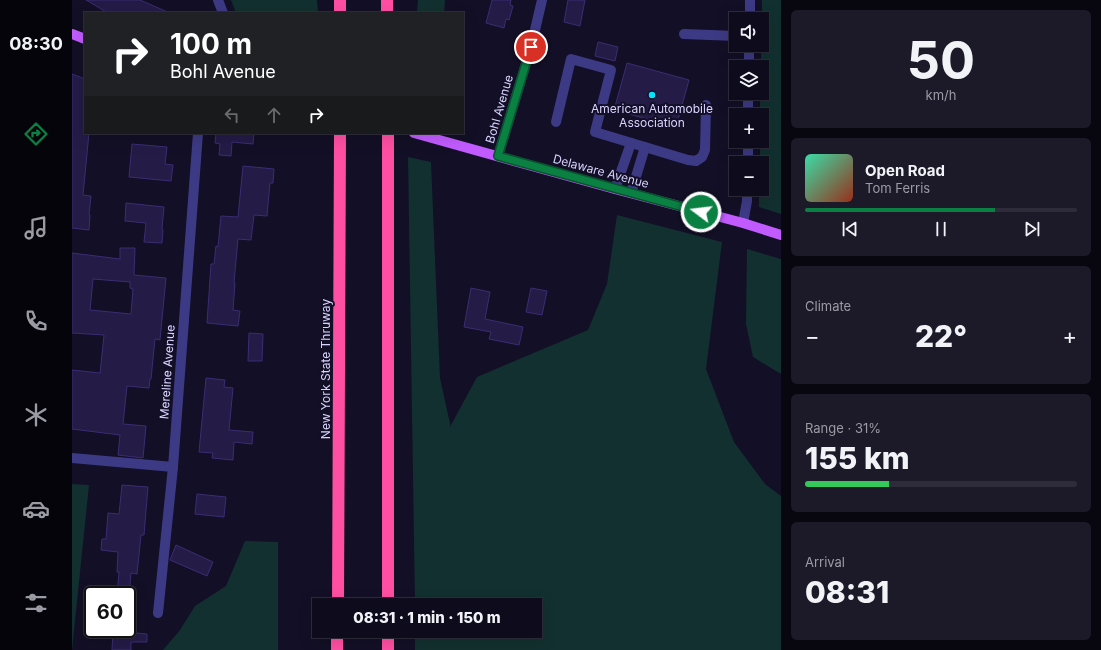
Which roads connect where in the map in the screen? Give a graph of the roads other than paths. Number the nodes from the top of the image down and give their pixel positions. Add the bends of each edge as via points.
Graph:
1 (218, 0) edge
2 (340, 0) edge
3 (387, 0) edge
4 (542, 0) edge
5 (750, 0) edge
6 (223, 12) edge
7 (340, 12) edge
8 (387, 12) edge
9 (750, 12) edge
10 (72, 34) edge
11 (684, 34) dead end
12 (729, 36) edge
13 (84, 39) edge
14 (706, 105) dead end
15 (556, 122) dead end
16 (198, 134) edge
17 (340, 134) edge
18 (388, 134) edge
19 (418, 134) edge
20 (631, 143) junction
21 (645, 147) junction
22 (498, 156) junction
23 (616, 189) junction
24 (631, 193) junction
25 (747, 196) edge
26 (743, 223) junction
27 (781, 235) edge
28 (72, 458) edge
29 (173, 467) junction
30 (338, 598) edge
31 (388, 598) edge
32 (158, 613) dead end
33 (338, 638) edge
34 (388, 638) edge
35 (337, 650) edge
36 (388, 650) edge

1 - 6 street
2 - 7 highway
3 - 8 highway
4 - 22 street, Bohl Avenue via 531,47
5 - 9 street
10 - 13 main road
11 - 12 street
14 - 21 street via 705,150 702,157 696,161 688,160
15 - 20 street via 571,59 611,70 594,132
16 - 29 street, Mereline Avenue
17 - 30 highway, New York State Thruway
18 - 31 highway
19 - 22 main road, Delaware Avenue
20 - 21 street
20 - 23 street
21 - 24 street
22 - 23 main road, Delaware Avenue
23 - 24 main road, Delaware Avenue
24 - 26 main road, Delaware Avenue
25 - 26 street
26 - 27 main road, Delaware Avenue
28 - 29 street
29 - 32 street, Mereline Avenue
33 - 35 highway
34 - 36 highway

